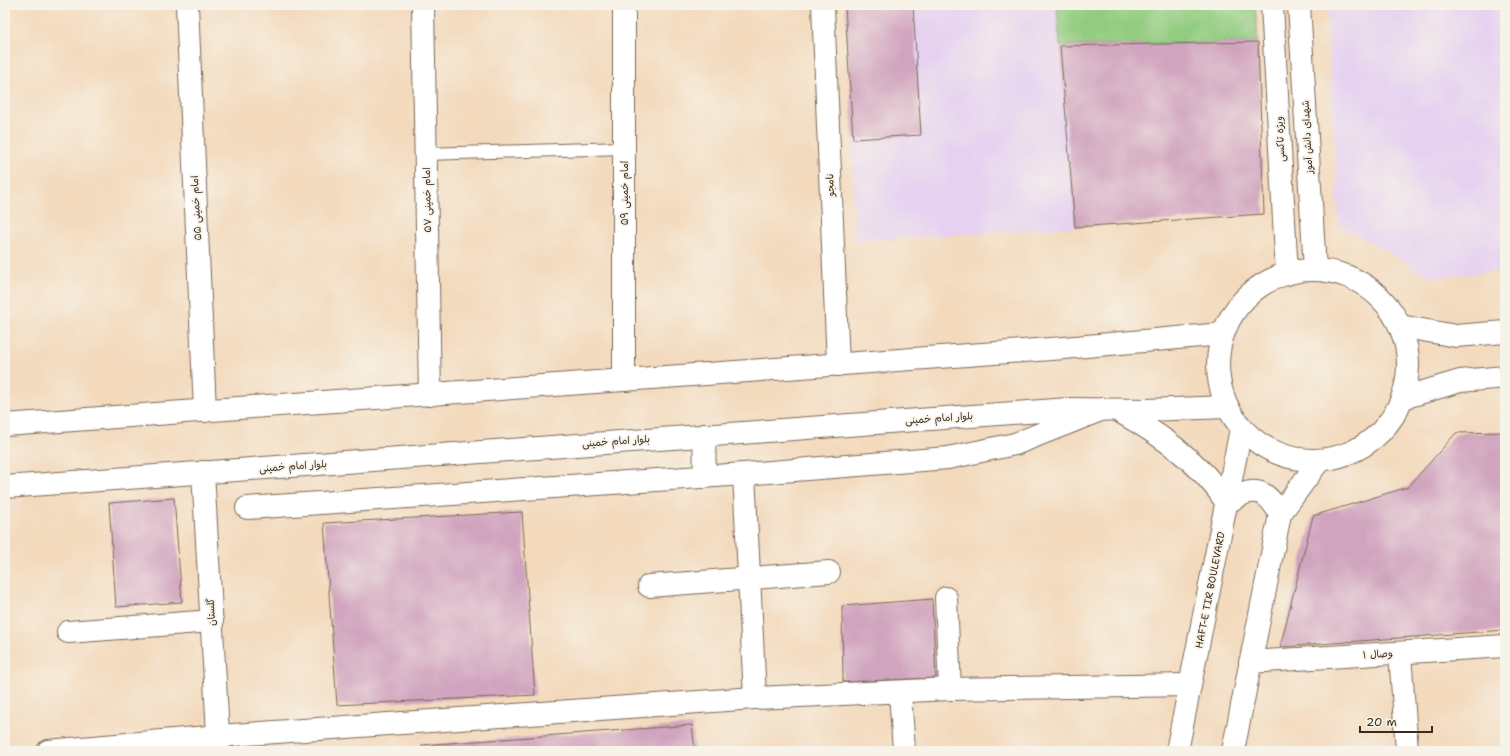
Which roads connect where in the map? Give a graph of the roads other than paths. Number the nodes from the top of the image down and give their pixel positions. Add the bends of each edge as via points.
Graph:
1 (187, 5) edge
2 (423, 5) edge
3 (624, 5) edge
4 (823, 5) edge
5 (1272, 5) edge
6 (1299, 5) edge
7 (624, 148) junction
8 (426, 154) junction
9 (1315, 270) junction
10 (1287, 274) junction
11 (1400, 326) junction
12 (1505, 332) edge
13 (1223, 334) junction
14 (838, 365) junction
15 (1505, 377) edge
16 (624, 380) junction
17 (430, 395) junction
18 (1403, 398) junction
19 (1227, 407) junction
20 (1109, 409) junction
21 (205, 411) junction
22 (5, 425) edge
23 (1241, 429) junction
24 (704, 435) junction
25 (1319, 461) junction
26 (202, 472) junction
27 (744, 474) junction
28 (705, 477) junction
29 (5, 487) edge
30 (1227, 503) junction
31 (247, 508) dead end
32 (1280, 514) junction
33 (829, 572) dead end
34 (750, 579) junction
35 (649, 586) dead end
36 (946, 598) dead end
37 (212, 621) junction
38 (68, 632) dead end
39 (1505, 646) edge
40 (1400, 652) junction
41 (1250, 662) junction
42 (1190, 685) junction
43 (950, 689) junction
44 (900, 692) junction
45 (755, 698) junction
46 (219, 743) edge
47 (48, 751) edge
48 (904, 751) edge
49 (1177, 751) edge
50 (1233, 751) edge
51 (1407, 751) edge

1 - 21 street, امام خمينی ۵۵
2 - 8 street, امام خمينی ۵۷
3 - 7 street, امام خمينی ۵۹
4 - 14 street, نامجو
5 - 10 street, ویژه تاکسی
6 - 9 street, شهدای دانش آموز
7 - 8 lane
7 - 16 street, امام خمينی ۵۹
8 - 17 street, امام خمينی ۵۷
9 - 10 street
9 - 11 street via 1350,277 1380,296
10 - 13 street via 1260,286 1238,307
11 - 12 street via 1456,336
11 - 18 street via 1409,361
13 - 14 street
13 - 19 street via 1218,371
14 - 16 street
15 - 18 street via 1460,381
16 - 17 street
17 - 21 street
18 - 25 street via 1384,429 1360,447
19 - 20 street, بلوار امام خمينی
19 - 23 street
20 - 24 street, بلوار امام خمينی via 1060,410
20 - 27 street via 1015,444 948,458
20 - 30 street via 1153,431 1188,457 1218,489
21 - 22 street
23 - 25 street via 1263,447 1290,458
23 - 30 street, HAFT-E TIR BOULEVARD
24 - 26 street, بلوار امام خمينی
24 - 28 street
25 - 32 street
26 - 29 street, بلوار امام خمينی
26 - 37 street, گلستان
27 - 28 street
27 - 34 street
28 - 31 street
30 - 32 street via 1242,493 1255,491 1271,499
30 - 42 street, HAFT-E TIR BOULEVARD
32 - 41 street
33 - 34 street
34 - 35 street
34 - 45 street
36 - 43 street
37 - 38 street
37 - 46 street, گلستان
39 - 40 street, وصال ۱
40 - 41 street, وصال ۱
40 - 51 street
41 - 50 street
42 - 43 street
42 - 49 street, HAFT-E TIR BOULEVARD
43 - 44 street
44 - 45 street
44 - 48 street
45 - 46 street
46 - 47 street

